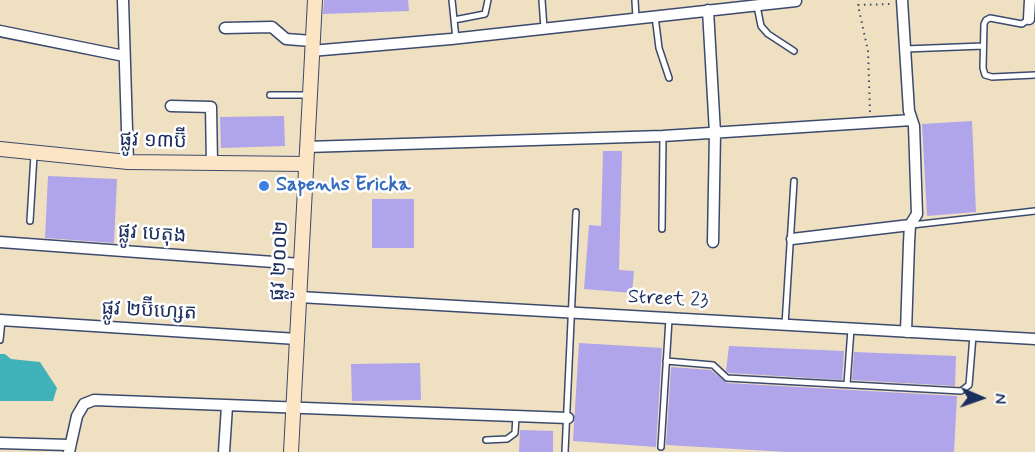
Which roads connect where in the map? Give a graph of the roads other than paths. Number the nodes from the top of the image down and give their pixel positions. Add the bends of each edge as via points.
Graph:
1 (123, 0) edge
2 (315, 0) edge
3 (452, 0) edge
4 (488, 0) edge
5 (542, 0) edge
6 (634, 0) edge
7 (796, 0) edge
8 (1030, 0) edge
9 (902, 2) edge
10 (756, 3) edge
11 (708, 10) junction
12 (655, 16) junction
13 (636, 18) junction
14 (1029, 19) joint
15 (454, 20) junction
16 (225, 28) dead end
17 (544, 29) junction
18 (0, 31) edge
19 (456, 39) junction
20 (311, 46) junction
21 (983, 46) junction
22 (904, 49) junction
23 (794, 51) dead end
24 (124, 56) junction
25 (1035, 75) edge
26 (669, 78) dead end
27 (270, 95) dead end
28 (309, 95) junction
29 (171, 106) dead end
30 (912, 120) junction
31 (715, 133) junction
32 (663, 136) junction
33 (306, 147) junction
34 (0, 149) edge
35 (34, 153) junction
36 (128, 162) junction
37 (212, 164) junction
38 (306, 164) junction
39 (794, 182) dead end
40 (1035, 211) edge
41 (576, 212) dead end
42 (30, 221) dead end
43 (910, 225) junction
44 (662, 229) dead end
45 (792, 239) junction
46 (0, 242) edge
47 (713, 242) dead end
48 (300, 264) junction
49 (299, 297) junction
50 (572, 312) junction
51 (669, 319) junction
52 (1, 320) edge
53 (785, 325) junction
54 (851, 329) junction
55 (906, 332) junction
56 (973, 336) junction
57 (297, 339) junction
58 (1035, 339) edge
59 (0, 340) edge
60 (666, 361) junction
61 (847, 384) junction
62 (227, 405) junction
63 (293, 408) junction
64 (516, 416) junction
65 (568, 418) junction
66 (486, 440) dead end
67 (0, 443) edge
68 (661, 447) dead end
69 (69, 449) edge
70 (224, 452) edge
71 (291, 452) edge
72 (565, 452) edge

1 - 24 street
2 - 20 street, ផ្លូវ ២០០២
3 - 15 lane
4 - 15 lane via 485,14
5 - 17 lane
6 - 13 lane
7 - 10 street
8 - 14 street
9 - 22 street
10 - 11 street
10 - 23 lane via 761,26
11 - 12 street
11 - 31 street
12 - 13 street
12 - 26 lane via 659,48
13 - 17 street
14 - 21 lane via 1022,24 986,20
15 - 19 lane
16 - 20 street via 272,27 286,39
17 - 19 street
18 - 24 street
19 - 20 street
20 - 28 street, ផ្លូវ ២០០២
21 - 22 lane
21 - 25 lane via 985,75
22 - 30 street
24 - 36 street
27 - 28 lane
28 - 33 street, ផ្លូវ ២០០២
29 - 37 street via 211,107
30 - 31 street
30 - 43 street via 916,213
31 - 32 street
31 - 47 street
32 - 33 street
32 - 44 lane
33 - 38 street, ផ្លូវ ២០០២
34 - 35 street, ផ្លូវ ១៣ប៊ី
35 - 36 street, ផ្លូវ ១៣ប៊ី
35 - 42 lane
36 - 37 street, ផ្លូវ ១៣ប៊ី
37 - 38 street, ផ្លូវ ១៣ប៊ី
38 - 48 street, ផ្លូវ ២០០២
39 - 45 lane
40 - 43 lane
41 - 50 lane
43 - 45 street
43 - 55 street
45 - 53 lane
46 - 48 street, ផ្លូវ បេតុង
48 - 49 street, ផ្លូវ ២០០២
49 - 50 street, Street 23
49 - 57 street, ផ្លូវ ២០០២
50 - 51 street, Street 23
50 - 65 lane
51 - 53 street, Street 23
51 - 60 lane
52 - 57 street, ផ្លូវ ២ប៊ីហ្សេត
52 - 59 lane
53 - 54 street, Street 23
54 - 55 street, Street 23
54 - 61 lane
55 - 56 street, Street 23
56 - 58 street, Street 23
56 - 61 lane via 969,385 961,391
57 - 63 street, ផ្លូវ ២០០២
60 - 61 lane via 713,365 727,378
60 - 68 lane
62 - 63 street
62 - 69 street via 94,400 84,404
62 - 70 street
63 - 64 street
63 - 71 street, ផ្លូវ ២០០២
64 - 65 street
64 - 66 lane via 514,432 507,439
65 - 72 lane
67 - 69 street

